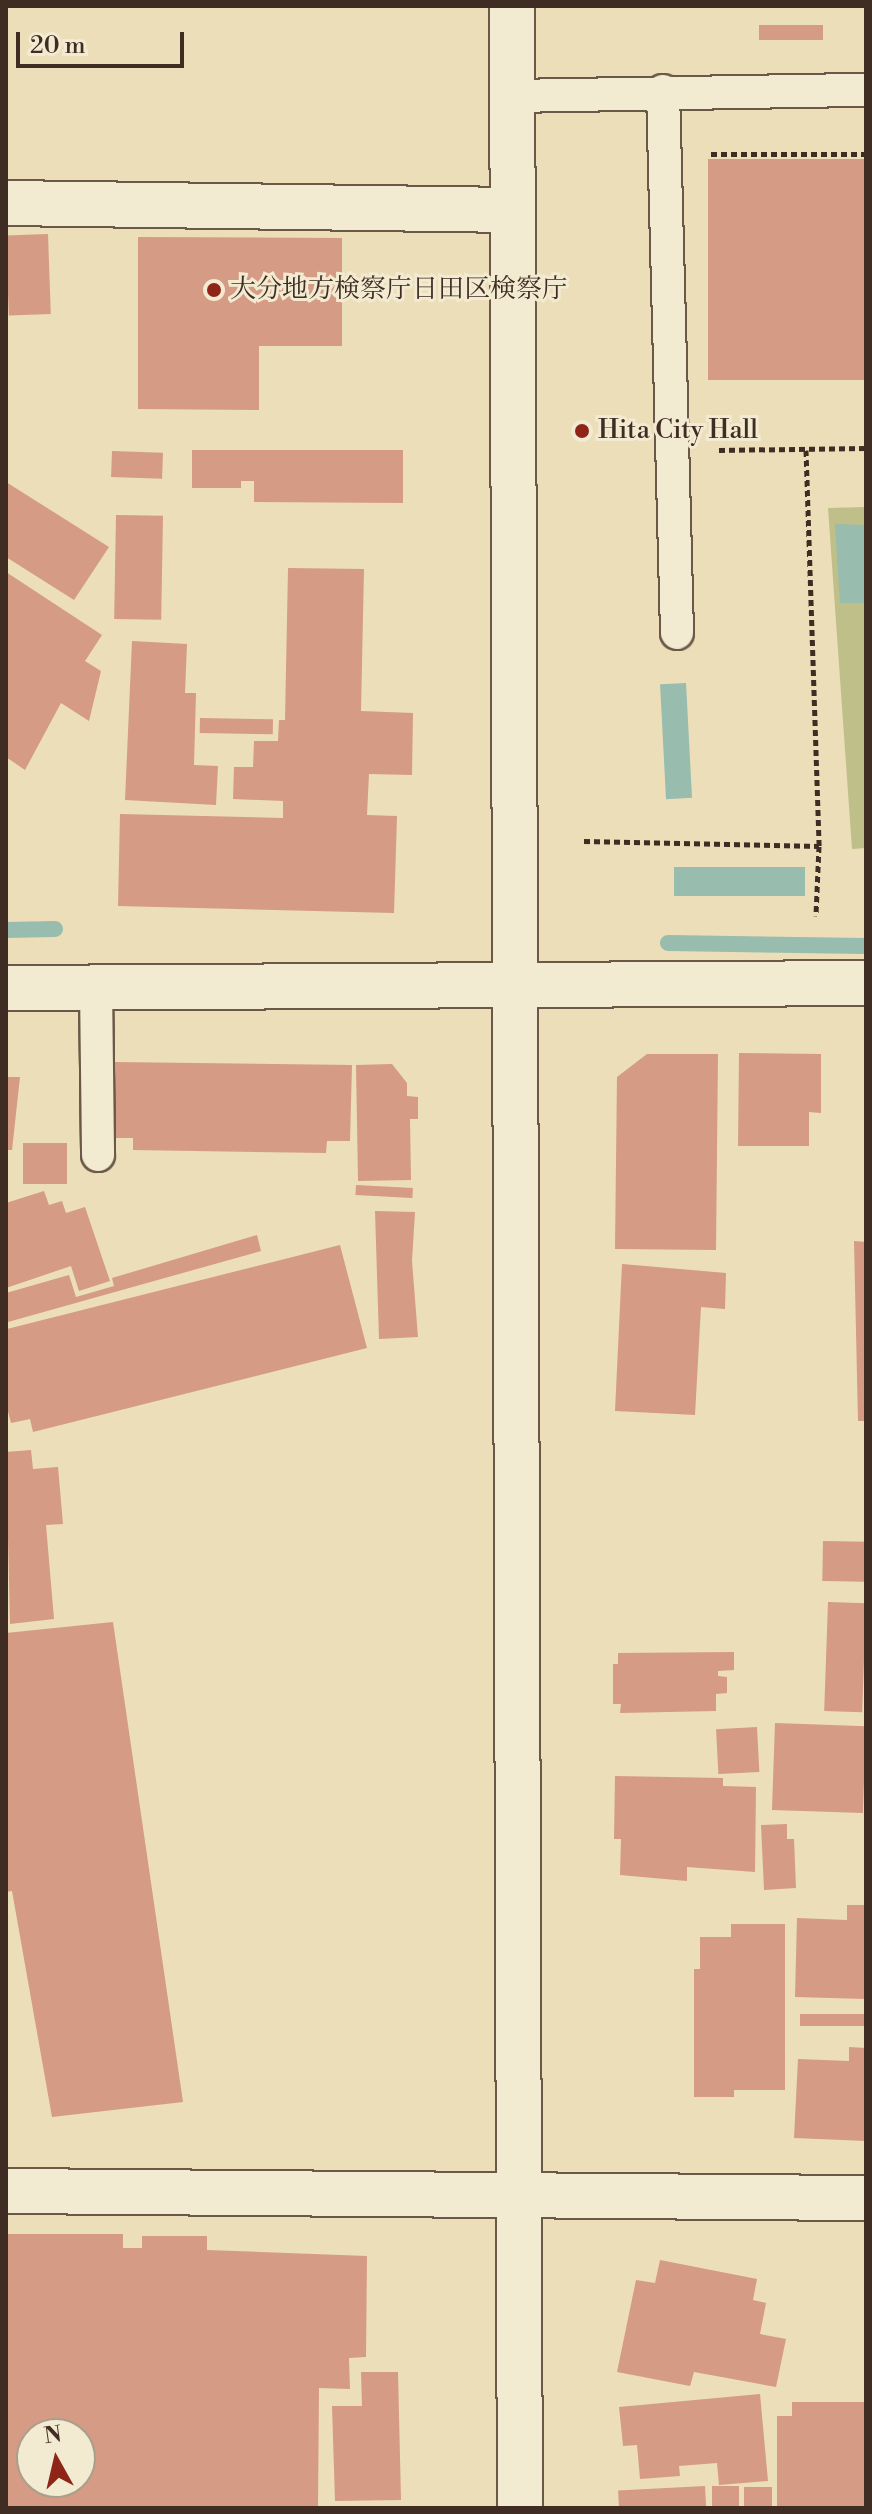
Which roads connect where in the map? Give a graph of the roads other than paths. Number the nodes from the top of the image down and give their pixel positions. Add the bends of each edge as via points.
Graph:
1 (512, 6) edge
2 (866, 90) edge
3 (678, 91) junction
4 (512, 96) junction
5 (6, 203) edge
6 (512, 210) junction
7 (677, 633) dead end
8 (866, 983) edge
9 (512, 984) junction
10 (96, 987) junction
11 (6, 988) edge
12 (98, 1155) dead end
13 (6, 2191) edge
14 (522, 2196) junction
15 (866, 2198) edge
16 (520, 2508) edge

1 - 4 street
2 - 3 lane
3 - 4 lane
3 - 7 lane
4 - 6 street
5 - 6 street
6 - 9 street
8 - 9 street
9 - 10 street
9 - 14 street
10 - 11 street
10 - 12 lane
13 - 14 street
14 - 15 street
14 - 16 street

